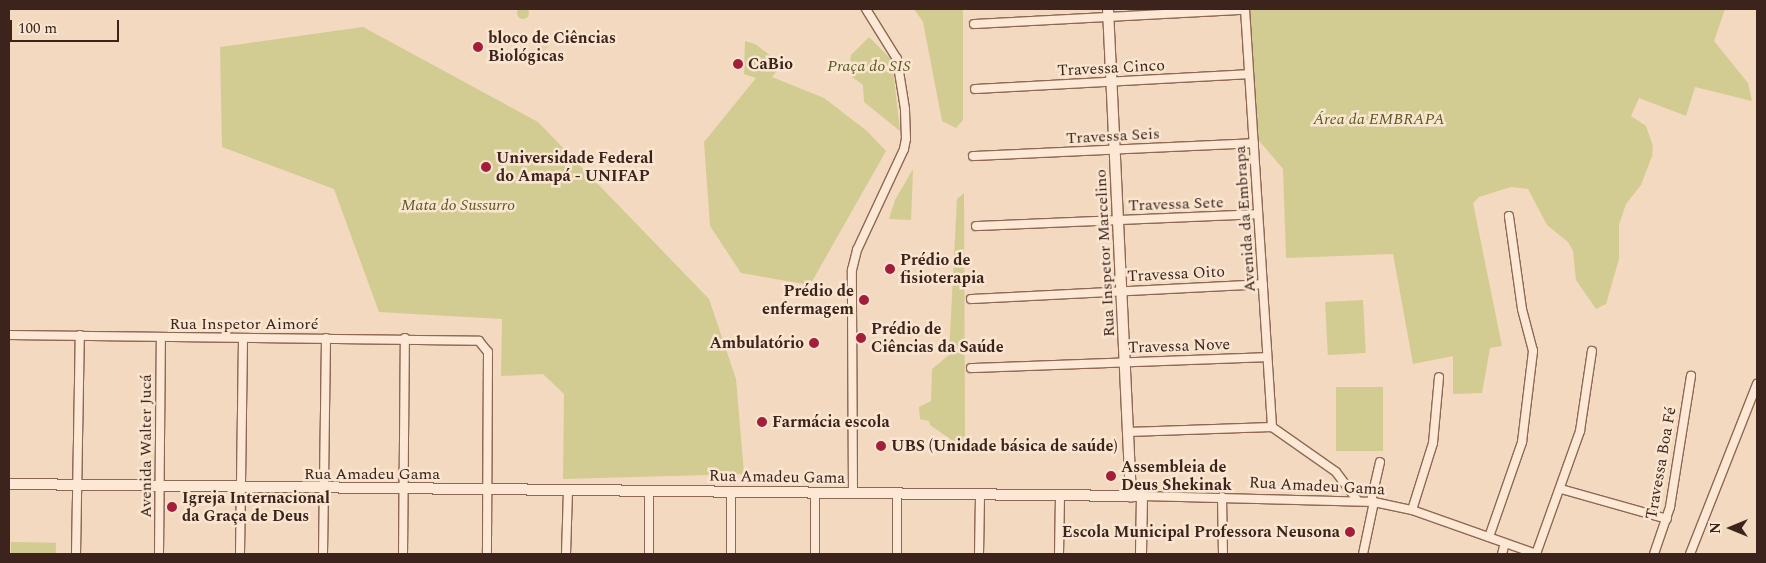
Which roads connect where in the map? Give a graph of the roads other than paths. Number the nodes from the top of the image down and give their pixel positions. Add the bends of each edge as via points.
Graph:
1 (866, 9) edge
2 (1245, 9) edge
3 (1108, 13) edge
4 (974, 24) dead end
5 (1248, 74) junction
6 (1112, 81) junction
7 (975, 89) dead end
8 (1254, 143) junction
9 (1115, 150) junction
10 (973, 156) dead end
11 (1258, 214) junction
12 (1509, 216) dead end
13 (1118, 220) junction
14 (976, 226) dead end
15 (1263, 284) junction
16 (1121, 291) junction
17 (971, 299) dead end
18 (9, 335) edge
19 (80, 336) junction
20 (161, 337) junction
21 (243, 338) junction
22 (326, 338) junction
23 (405, 338) junction
24 (1592, 351) dead end
25 (1267, 357) junction
26 (1125, 362) junction
27 (972, 368) dead end
28 (1691, 376) dead end
29 (1439, 377) dead end
30 (1757, 384) edge
31 (1272, 427) junction
32 (1128, 432) junction
33 (1380, 462) dead end
34 (9, 484) edge
35 (77, 486) junction
36 (160, 487) junction
37 (241, 487) junction
38 (323, 488) junction
39 (405, 489) junction
40 (488, 489) junction
41 (1561, 489) junction
42 (568, 490) junction
43 (731, 491) junction
44 (649, 492) junction
45 (815, 493) junction
46 (853, 493) junction
47 (897, 493) junction
48 (980, 494) junction
49 (1060, 494) junction
50 (1136, 496) junction
51 (1222, 497) junction
52 (1357, 500) junction
53 (1372, 501) junction
54 (1412, 510) junction
55 (1667, 519) junction
56 (1489, 536) junction
57 (1504, 543) junction
58 (76, 554) edge
59 (159, 554) edge
60 (240, 554) edge
61 (322, 554) edge
62 (404, 554) edge
63 (487, 554) edge
64 (566, 554) edge
65 (649, 554) edge
66 (732, 554) edge
67 (815, 554) edge
68 (897, 554) edge
69 (978, 554) edge
70 (1059, 554) edge
71 (1141, 554) edge
72 (1223, 554) edge
73 (1363, 554) edge
74 (1502, 554) edge
75 (1536, 554) edge
76 (1654, 554) edge
77 (1690, 554) edge

1 - 46 street via 897,59 906,139 857,250 852,270
2 - 3 street
2 - 5 street, Avenida da Embrapa
3 - 4 street
3 - 6 street, Rua Inspetor Marcelino
5 - 6 street, Travessa Cinco
5 - 8 street, Avenida da Embrapa
6 - 7 street, Travessa Cinco
6 - 9 street, Rua Inspetor Marcelino
8 - 9 street, Travessa Seis
8 - 11 street, Avenida da Embrapa
9 - 10 street, Travessa Seis
9 - 13 street, Rua Inspetor Marcelino
11 - 13 street, Travessa Sete
11 - 15 street, Avenida da Embrapa
12 - 56 street via 1522,309 1533,352 1520,449
13 - 14 street, Travessa Sete
13 - 16 street, Rua Inspetor Marcelino
15 - 16 street, Travessa Oito
15 - 25 street, Avenida da Embrapa
16 - 17 street, Travessa Oito
16 - 26 street, Rua Inspetor Marcelino
18 - 19 street, Rua Inspetor Aimoré
19 - 20 street, Rua Inspetor Aimoré
19 - 35 street
20 - 21 street, Rua Inspetor Aimoré
20 - 36 street, Avenida Walter Jucá
21 - 22 street, Rua Inspetor Aimoré
21 - 37 street
22 - 23 street, Rua Inspetor Aimoré
22 - 38 street
23 - 39 street
23 - 40 street, Rua Inspetor Aimoré via 480,341 488,352
24 - 41 street via 1580,431
25 - 26 street, Travessa Nove
25 - 31 street, Avenida da Embrapa
26 - 27 street, Travessa Nove
26 - 32 street, Rua Inspetor Marcelino
28 - 55 street, Travessa Boa Fé
29 - 54 street via 1433,443
30 - 77 street
31 - 32 street
31 - 52 street via 1336,472
32 - 50 street, Rua Inspetor Marcelino
33 - 53 street
34 - 35 street, Rua Amadeu Gama
35 - 36 street, Rua Amadeu Gama
35 - 58 street
36 - 37 street, Rua Amadeu Gama
36 - 59 street, Avenida Walter Jucá
37 - 38 street, Rua Amadeu Gama
37 - 60 street
38 - 39 street, Rua Amadeu Gama
38 - 61 street
39 - 40 street, Rua Amadeu Gama
39 - 62 street
40 - 42 street, Rua Amadeu Gama
40 - 63 street
41 - 55 street
41 - 75 street
42 - 44 street, Rua Amadeu Gama
42 - 64 street
43 - 44 street, Rua Amadeu Gama
43 - 45 street, Rua Amadeu Gama
43 - 66 street
44 - 65 street
45 - 46 street, Rua Amadeu Gama
45 - 67 street
46 - 47 street, Rua Amadeu Gama
47 - 48 street, Rua Amadeu Gama
47 - 68 street
48 - 49 street, Rua Amadeu Gama
48 - 69 street
49 - 50 street, Rua Amadeu Gama
49 - 70 street
50 - 51 street, Rua Amadeu Gama
50 - 71 street, Rua Inspetor Marcelino
51 - 52 street, Rua Amadeu Gama
51 - 72 street
52 - 53 street, Rua Amadeu Gama
53 - 54 street, Rua Amadeu Gama
53 - 73 street
54 - 56 street, Rua Amadeu Gama
55 - 76 street, Travessa Boa Fé
56 - 57 street, Rua Amadeu Gama
57 - 74 street
57 - 75 street, Rua Amadeu Gama

